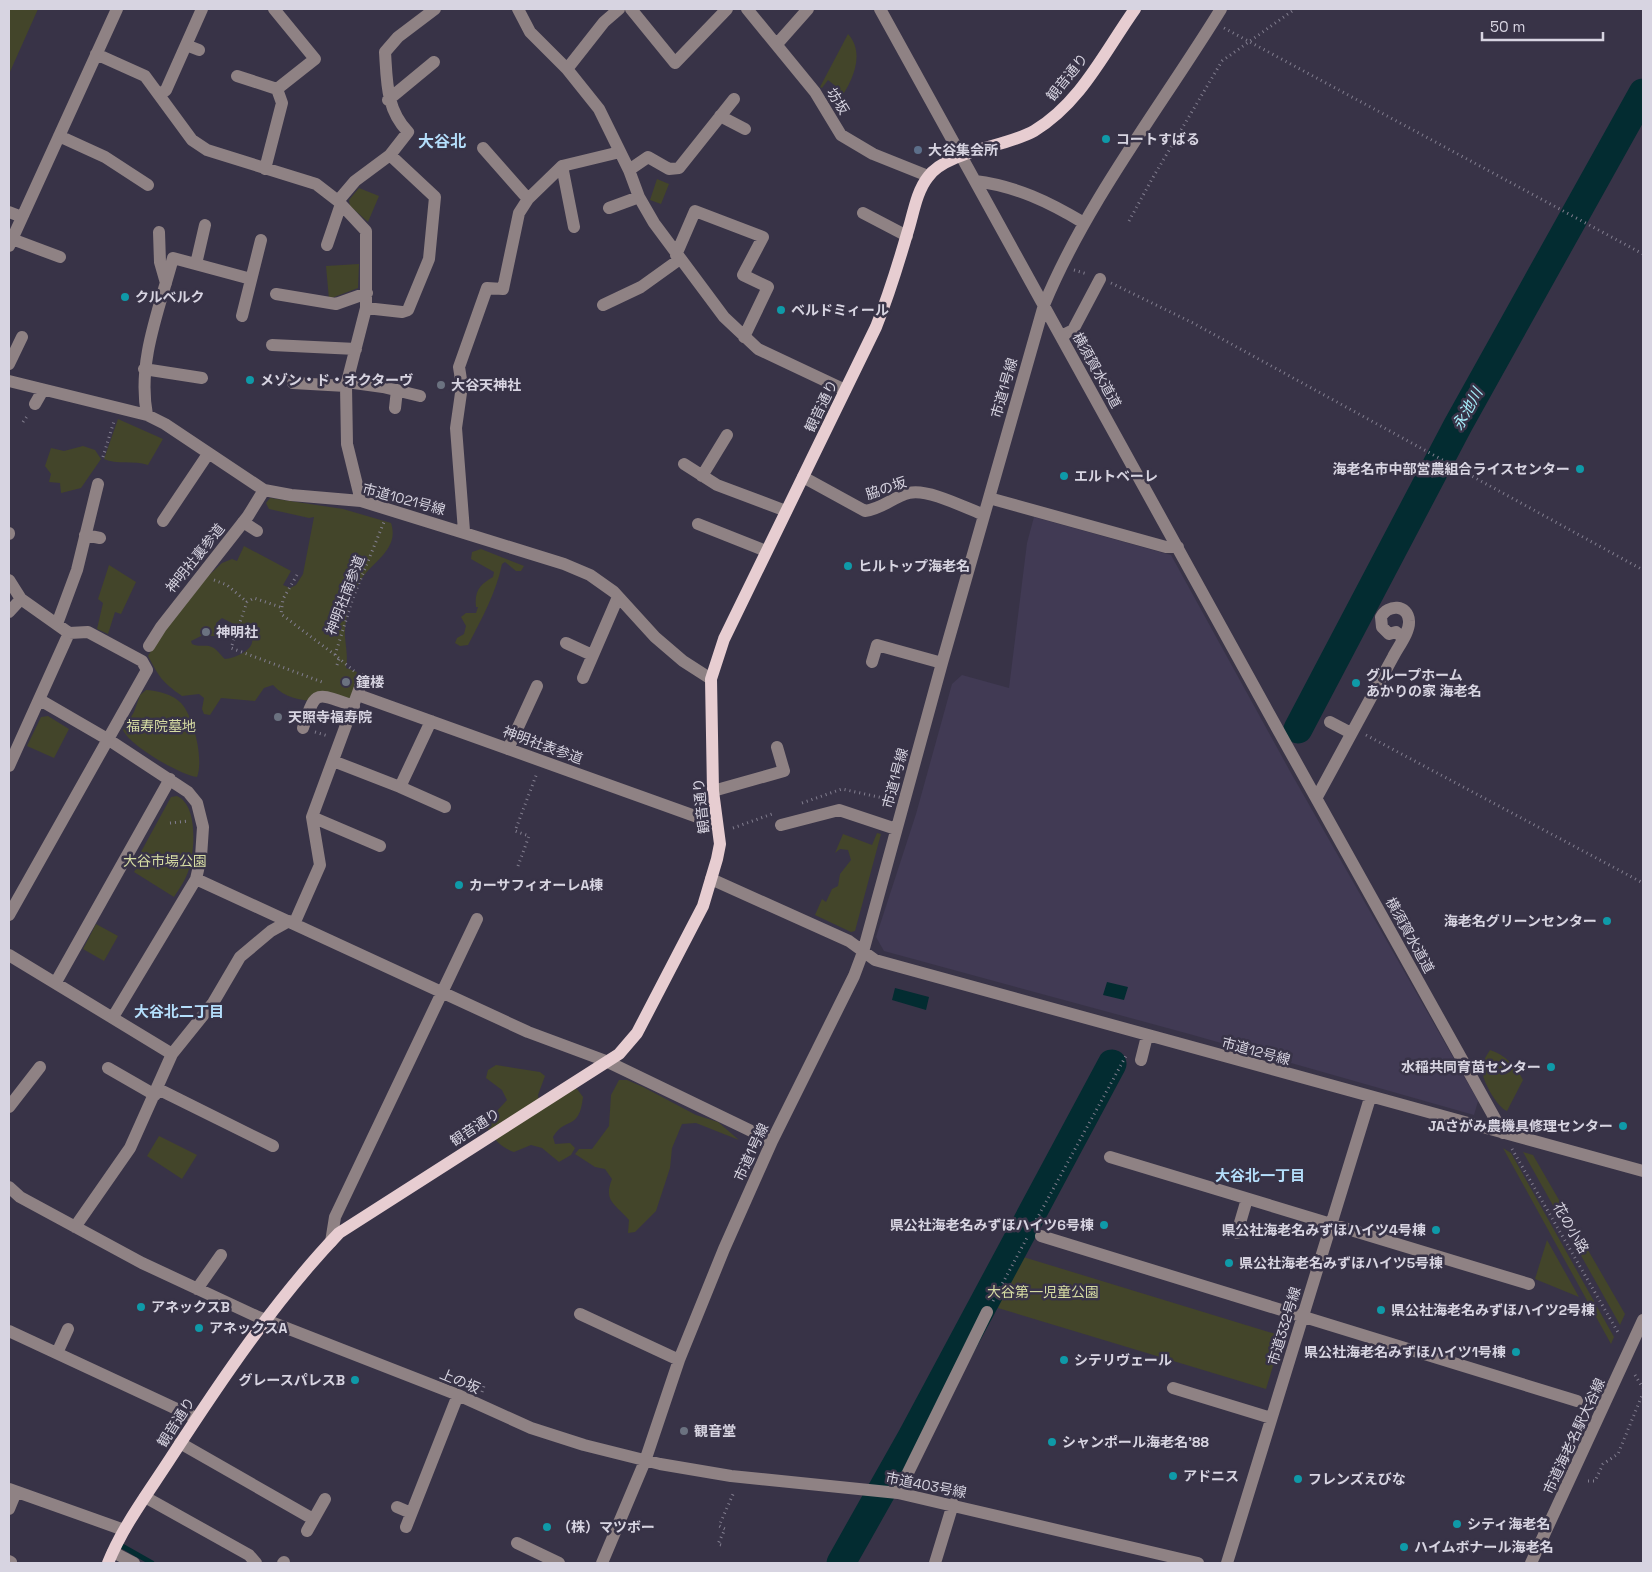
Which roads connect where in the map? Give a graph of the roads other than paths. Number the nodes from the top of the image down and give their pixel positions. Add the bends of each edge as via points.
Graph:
1 (117, 9) edge
2 (202, 9) edge
3 (274, 9) edge
4 (436, 9) edge
5 (518, 9) edge
6 (619, 9) edge
7 (631, 9) edge
8 (727, 9) edge
9 (747, 9) edge
10 (808, 9) edge
11 (880, 9) edge
12 (1135, 9) edge
13 (1221, 9) edge
14 (777, 44) junction
15 (186, 45) junction
16 (199, 50) dead end
17 (96, 54) junction
18 (434, 62) dead end
19 (567, 69) junction
20 (237, 76) dead end
21 (277, 89) junction
22 (159, 95) junction
23 (734, 99) dead end
24 (388, 100) junction
25 (720, 116) junction
26 (745, 129) dead end
27 (59, 136) junction
28 (483, 148) dead end
29 (620, 152) junction
30 (390, 155) junction
31 (961, 156) junction
32 (562, 166) junction
33 (265, 169) junction
34 (629, 170) junction
35 (928, 176) junction
36 (975, 181) junction
37 (148, 185) dead end
38 (639, 197) junction
39 (528, 199) junction
40 (339, 202) junction
41 (608, 208) dead end
42 (9, 212) edge
43 (863, 213) dead end
44 (22, 217) junction
45 (1084, 223) junction
46 (205, 225) dead end
47 (574, 227) dead end
48 (160, 232) dead end
49 (907, 236) junction
50 (261, 240) dead end
51 (10, 242) edge
52 (327, 245) dead end
53 (60, 257) dead end
54 (678, 257) junction
55 (196, 264) junction
56 (251, 279) junction
57 (1100, 279) road end
58 (166, 283) junction
59 (367, 293) junction
60 (276, 294) dead end
61 (603, 305) dead end
62 (1044, 305) junction
63 (366, 308) junction
64 (242, 316) dead end
65 (1061, 336) junction
66 (744, 337) junction
67 (22, 338) dead end
68 (272, 345) dead end
69 (356, 349) junction
70 (9, 364) edge
71 (144, 369) junction
72 (202, 378) dead end
73 (9, 381) edge
74 (293, 383) dead end
75 (346, 384) junction
76 (43, 390) junction
77 (397, 390) junction
78 (845, 390) junction
79 (420, 396) dead end
80 (35, 404) dead end
81 (395, 408) dead end
82 (147, 416) junction
83 (727, 435) dead end
84 (208, 454) junction
85 (684, 464) dead end
86 (702, 476) junction
87 (802, 477) junction
88 (98, 484) dead end
89 (264, 490) junction
90 (989, 498) junction
91 (361, 501) junction
92 (786, 511) junction
93 (984, 515) junction
94 (163, 521) dead end
95 (243, 522) junction
96 (698, 524) dead end
97 (257, 531) dead end
98 (464, 532) junction
99 (85, 535) junction
100 (100, 538) dead end
101 (1178, 547) junction
102 (766, 551) junction
103 (9, 580) edge
104 (618, 597) junction
105 (21, 599) junction
106 (9, 612) edge
107 (57, 624) junction
108 (69, 633) junction
109 (1403, 638) dead end
110 (566, 643) dead end
111 (150, 646) dead end
112 (592, 655) junction
113 (872, 662) dead end
114 (942, 664) junction
115 (364, 678) road end
116 (583, 678) dead end
117 (711, 679) junction
118 (537, 686) dead end
119 (40, 700) junction
120 (356, 701) junction
121 (431, 721) junction
122 (1330, 722) dead end
123 (303, 728) dead end
124 (1352, 731) junction
125 (109, 740) junction
126 (778, 747) dead end
127 (508, 749) junction
128 (333, 761) junction
129 (9, 766) edge
130 (170, 779) junction
131 (400, 787) junction
132 (713, 791) junction
133 (1317, 797) junction
134 (445, 806) dead end
135 (312, 818) junction
136 (717, 824) junction
137 (781, 825) dead end
138 (896, 829) junction
139 (380, 846) dead end
140 (711, 879) junction
141 (196, 880) junction
142 (9, 915) edge
143 (477, 919) dead end
144 (292, 923) junction
145 (863, 952) junction
146 (9, 955) edge
147 (56, 982) junction
148 (442, 993) junction
149 (113, 1017) junction
150 (1147, 1036) junction
151 (172, 1054) junction
152 (1141, 1060) dead end
153 (606, 1061) junction
154 (40, 1067) dead end
155 (108, 1068) dead end
156 (156, 1092) junction
157 (1370, 1098) junction
158 (9, 1107) edge
159 (1503, 1133) junction
160 (772, 1141) junction
161 (273, 1146) dead end
162 (1110, 1158) dead end
163 (1643, 1171) edge
164 (9, 1187) edge
165 (1247, 1199) junction
166 (1331, 1224) junction
167 (75, 1227) junction
168 (1237, 1233) dead end
169 (1041, 1236) dead end
170 (330, 1242) junction
171 (221, 1255) dead end
172 (1530, 1284) dead end
173 (197, 1289) junction
174 (987, 1312) road end
175 (580, 1314) dead end
176 (1303, 1317) junction
177 (1643, 1320) edge
178 (267, 1321) junction
179 (68, 1329) dead end
180 (9, 1331) edge
181 (57, 1353) junction
182 (679, 1360) junction
183 (1173, 1388) dead end
184 (458, 1395) junction
185 (1577, 1401) dead end
186 (196, 1418) junction
187 (1271, 1418) junction
188 (180, 1443) junction
189 (644, 1461) junction
190 (12, 1490) edge
191 (894, 1493) junction
192 (145, 1497) junction
193 (325, 1499) dead end
194 (953, 1504) junction
195 (397, 1507) dead end
196 (9, 1510) edge
197 (412, 1513) junction
198 (406, 1527) dead end
199 (124, 1530) junction
200 (517, 1543) dead end
201 (110, 1557) edge
202 (134, 1563) edge
203 (256, 1563) edge
204 (559, 1563) edge
205 (602, 1563) edge
206 (935, 1563) edge
207 (1198, 1563) edge
208 (1227, 1563) edge
209 (1531, 1563) edge

1 - 17 street
2 - 15 street
3 - 21 street via 290,22 315,59
4 - 24 street via 398,37 385,52
5 - 19 street via 530,32
6 - 19 street via 604,22
7 - 8 street via 675,63
9 - 14 street, 坊坂
10 - 14 street
11 - 31 street, 横須賀水道道
12 - 31 main road, 観音通り via 1082,87 1059,113 1026,135
13 - 45 street, 市道1号線
14 - 35 street, 坊坂 via 815,92 841,134 873,154
15 - 16 street
15 - 22 street via 166,90
17 - 22 street via 145,76
17 - 27 street
18 - 24 street
19 - 29 street via 599,109
20 - 21 street
21 - 33 street via 282,103
22 - 33 street via 192,140 207,150
23 - 25 street
24 - 30 street via 399,124 408,132
25 - 26 street
25 - 34 street via 679,168 669,169 648,157
27 - 37 street via 105,157
27 - 44 street
28 - 39 street
29 - 32 street
29 - 34 street
30 - 40 street via 355,182
30 - 63 street via 436,197 429,259 408,310
31 - 35 main road, 観音通り
31 - 36 street, 横須賀水道道
32 - 39 street
32 - 47 street
33 - 40 street via 316,184
34 - 38 street
35 - 49 main road, 観音通り
36 - 45 street via 1028,193
36 - 62 street, 横須賀水道道
38 - 41 street
38 - 54 street
39 - 98 street via 519,213 503,288 487,288 459,367 462,386 456,428
40 - 52 street
40 - 59 street via 366,231
42 - 44 street
43 - 49 street
44 - 51 street
45 - 62 street, 市道1号線
46 - 55 street
48 - 58 street via 160,262
49 - 78 main road, 観音通り via 888,297
50 - 56 street
51 - 53 street
54 - 61 street via 641,287
54 - 66 street via 724,317
54 - 66 street via 695,212 763,237 743,275 768,287
55 - 56 street
55 - 58 street via 173,258
56 - 64 street
57 - 65 street via 1073,330
58 - 71 street
59 - 60 street via 336,304
59 - 63 street
62 - 65 street, 横須賀水道道
62 - 90 street, 市道1号線
63 - 69 street
65 - 101 street, 横須賀水道道
66 - 78 street via 774,358
67 - 70 street
68 - 69 street
69 - 75 street
71 - 72 street
71 - 82 street
73 - 76 street, 市道1021号線
74 - 75 street
75 - 77 street
75 - 91 street via 347,444
76 - 80 street
76 - 82 street, 市道1021号線
77 - 79 street
77 - 81 street
78 - 87 main road, 観音通り
82 - 84 street, 市道1021号線
83 - 86 street
84 - 89 street, 市道1021号線
84 - 94 street
85 - 86 street
86 - 92 street via 717,485
87 - 92 main road, 観音通り
87 - 93 street, 脇の坂 via 865,511 874,510 910,492 933,495
88 - 99 street
89 - 91 street, 市道1021号線
89 - 95 street, 神明社裏参道
90 - 93 street, 市道1号線
90 - 101 street via 1166,548
91 - 98 street, 市道1021号線
92 - 102 main road, 観音通り
93 - 114 street, 市道1号線
95 - 97 street
95 - 111 street, 神明社裏参道 via 161,626
96 - 102 street
98 - 104 street, 市道1021号線 via 564,564 590,575
99 - 100 street
99 - 107 street via 77,570
101 - 133 street, 横須賀水道道
102 - 117 main road, 観音通り via 724,639
103 - 105 street
104 - 112 street
104 - 117 street, 市道1021号線 via 683,662
105 - 106 street
105 - 107 street
107 - 108 street
108 - 119 street
108 - 125 street via 88,632 142,661 147,670
109 - 124 street
110 - 112 street
112 - 116 street
113 - 114 street via 877,645
114 - 138 street, 市道1号線
115 - 120 street
117 - 132 main road, 観音通り
118 - 127 street
119 - 125 street
119 - 129 street
120 - 121 street, 神明社表参道
120 - 123 street, 神明社表参道 via 316,697
120 - 128 street
121 - 127 street, 神明社表参道
121 - 131 street
122 - 124 street
124 - 133 street
125 - 130 street
125 - 142 street
126 - 132 street via 784,771
127 - 136 street, 神明社表参道
128 - 131 street
128 - 135 street
130 - 141 street via 188,792 200,812 203,842
130 - 147 street
131 - 134 street
132 - 136 main road, 観音通り
133 - 159 street, 横須賀水道道
135 - 139 street
135 - 144 street via 320,865
136 - 140 main road, 観音通り via 720,844
137 - 138 street via 839,810
138 - 145 street, 市道1号線
140 - 145 street, 市道12号線 via 849,942
140 - 153 main road, 観音通り via 703,906 637,1033 619,1054
141 - 144 street
141 - 149 street
143 - 148 street
144 - 148 street
144 - 151 street via 271,931 240,958 212,1003
145 - 150 street, 市道12号線 via 875,960 918,973
145 - 160 street, 市道1号線
146 - 147 street
147 - 149 street
148 - 153 street via 528,1032
148 - 170 street via 335,1218
149 - 151 street
150 - 152 street
150 - 157 street, 市道12号線
151 - 156 street
153 - 160 street
153 - 170 main road, 観音通り via 348,1226
154 - 158 street
155 - 156 street
156 - 161 street
156 - 167 street via 130,1148
157 - 159 street, 市道12号線
157 - 166 street, 市道332号線
159 - 163 street, 市道12号線 via 1569,1145
160 - 182 street, 市道1号線
162 - 165 street
164 - 167 street, 上の坂 via 20,1197
165 - 166 street
165 - 168 street
166 - 172 street
166 - 176 street, 市道332号線
167 - 173 street, 上の坂
169 - 176 street
170 - 178 main road, 観音通り
171 - 173 street
173 - 178 street, 上の坂
174 - 191 street
175 - 182 street
176 - 185 street
176 - 187 street, 市道332号線
177 - 209 street, 市道海老名駅大谷線
178 - 184 street, 上の坂
178 - 186 main road, 観音通り
179 - 181 street
180 - 181 street
181 - 186 street
182 - 189 street, 市道1号線
183 - 187 street
184 - 189 street, 上の坂 via 531,1428
184 - 197 street
186 - 188 main road, 観音通り
187 - 208 street, 市道332号線
188 - 192 main road, 観音通り
188 - 193 street via 310,1525
189 - 191 street, 市道403号線 via 731,1476
189 - 205 street, 市道1号線
190 - 196 street
190 - 199 street
191 - 194 street, 市道403号線
192 - 199 main road, 観音通り
192 - 203 street via 217,1530
194 - 206 street
194 - 207 street, 市道403号線
195 - 197 street
197 - 198 street
199 - 201 main road, 観音通り
200 - 204 street
201 - 202 street

